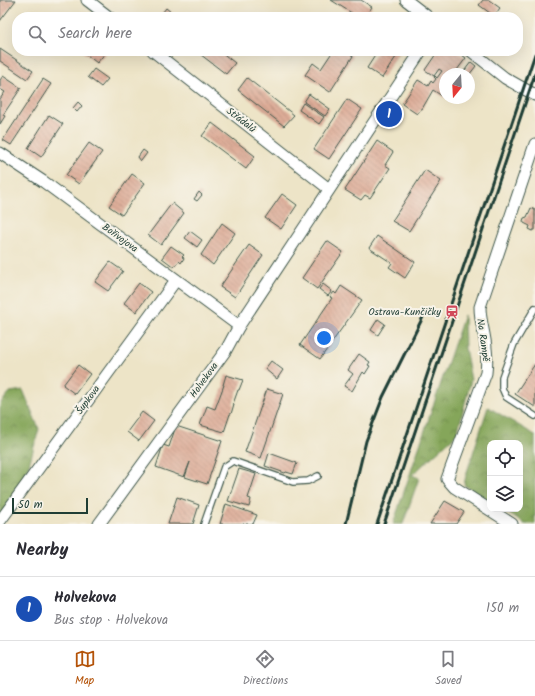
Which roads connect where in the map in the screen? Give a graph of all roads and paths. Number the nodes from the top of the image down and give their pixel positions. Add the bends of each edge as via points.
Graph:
1 (87, 0) edge
2 (407, 0) edge
3 (103, 12) edge
4 (422, 12) edge
5 (159, 56) edge
6 (418, 56) edge
7 (477, 56) edge
8 (535, 95) edge
9 (535, 144) edge
10 (0, 153) edge
11 (329, 189) junction
12 (176, 280) junction
13 (535, 308) edge
14 (239, 326) junction
15 (535, 416) edge
16 (318, 476) dead end
17 (0, 521) edge
18 (99, 524) edge
19 (204, 524) edge
20 (512, 524) edge

1 - 3 street
2 - 4 street
5 - 11 street, Střádalů
6 - 11 street, Holvekova
7 - 8 street via 505,78
9 - 20 street, Na Rampě via 480,307 486,347 486,373 447,479 454,487
10 - 12 street, Bořivojova via 44,182
11 - 14 street, Holvekova
12 - 14 street, Bořivojova
12 - 17 street, Šupkova
13 - 15 lane via 514,344 502,377 502,388 506,397
14 - 18 street, Holvekova via 226,350
16 - 19 lane via 308,482 293,482 234,462 224,467

